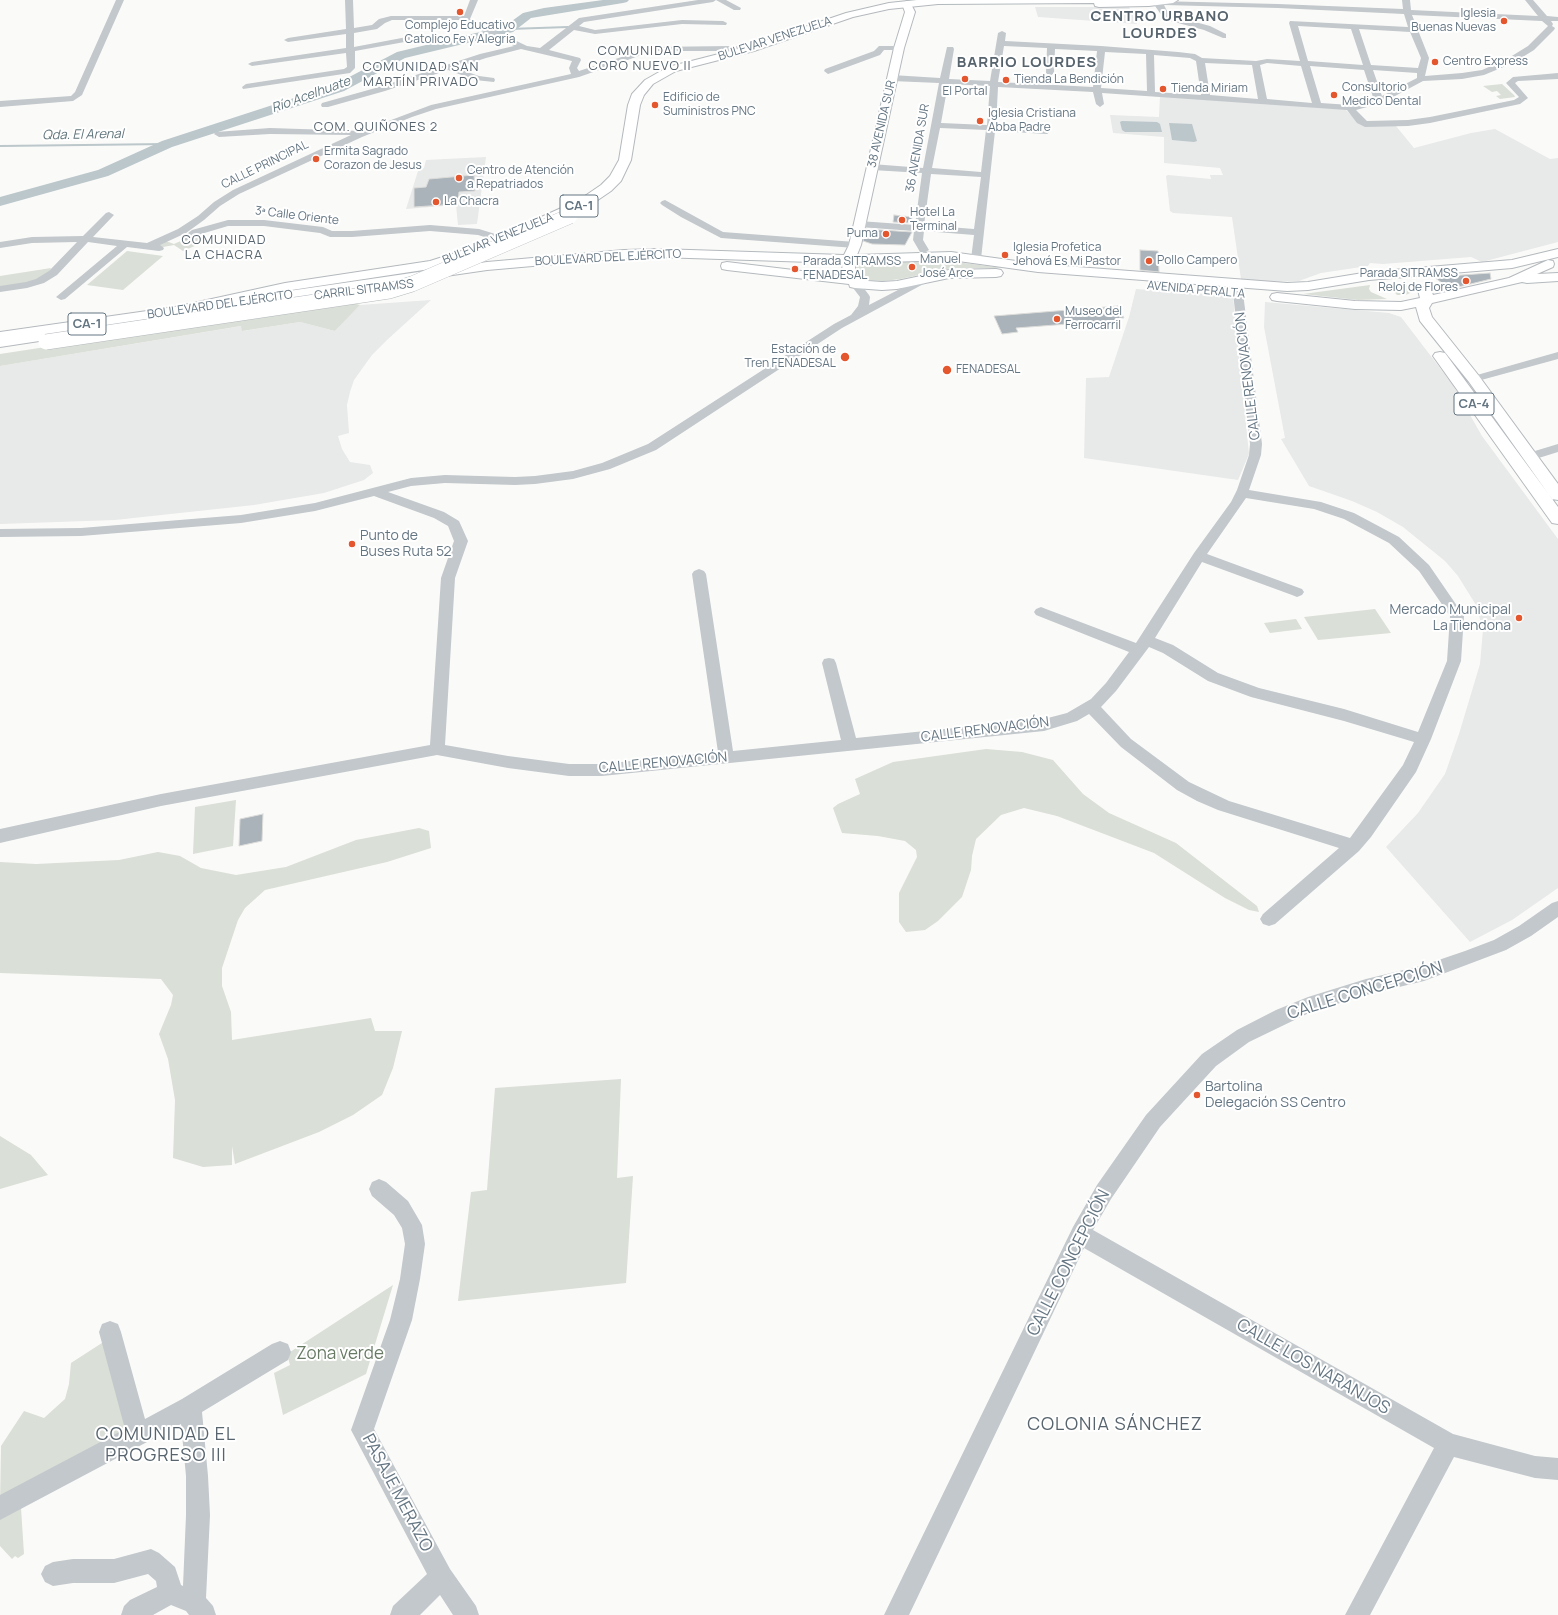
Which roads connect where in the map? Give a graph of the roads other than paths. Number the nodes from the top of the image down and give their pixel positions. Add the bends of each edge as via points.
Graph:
1 (120, 0) edge
2 (349, 0) edge
3 (474, 0) edge
4 (676, 0) edge
5 (713, 0) edge
6 (720, 0) edge
7 (1008, 0) edge
8 (1114, 0) edge
9 (1406, 0) edge
10 (1529, 0) edge
11 (1155, 1) edge
12 (1171, 1) edge
13 (924, 2) junction
14 (1305, 3) edge
15 (687, 4) junction
16 (907, 5) junction
17 (889, 6) junction
18 (737, 8) dead end
19 (701, 9) dead end
20 (1407, 12) junction
21 (1544, 18) junction
22 (1173, 19) junction
23 (1558, 19) edge
24 (466, 20) junction
25 (723, 23) dead end
26 (573, 27) junction
27 (1354, 27) junction
28 (1551, 28) junction
29 (1412, 30) junction
30 (350, 31) junction
31 (1002, 33) dead end
32 (1223, 36) dead end
33 (1558, 37) edge
34 (407, 39) dead end
35 (288, 40) dead end
36 (1001, 43) junction
37 (1051, 45) junction
38 (521, 47) junction
39 (899, 48) junction
40 (1101, 48) junction
41 (750, 49) junction
42 (950, 49) dead end
43 (349, 50) junction
44 (542, 51) junction
45 (1150, 52) junction
46 (1200, 60) junction
47 (1256, 63) junction
48 (1304, 63) junction
49 (252, 64) dead end
50 (449, 67) junction
51 (1368, 67) junction
52 (828, 71) dead end
53 (1050, 73) dead end
54 (576, 75) junction
55 (1421, 75) junction
56 (1558, 76) edge
57 (892, 78) junction
58 (491, 80) dead end
59 (943, 80) junction
60 (994, 83) junction
61 (246, 87) dead end
62 (1096, 90) junction
63 (1151, 94) junction
64 (1206, 97) junction
65 (1263, 101) junction
66 (1379, 101) junction
67 (0, 104) edge
68 (1100, 104) dead end
69 (325, 105) dead end
70 (1317, 105) junction
71 (1350, 108) junction
72 (936, 125) junction
73 (991, 128) junction
74 (1047, 131) dead end
75 (364, 133) junction
76 (219, 134) dead end
77 (872, 167) junction
78 (927, 172) junction
79 (986, 175) junction
80 (665, 203) dead end
81 (109, 216) dead end
82 (570, 216) joint
83 (859, 224) junction
84 (919, 228) junction
85 (979, 232) junction
86 (86, 239) junction
87 (501, 239) junction
88 (125, 244) junction
89 (0, 245) edge
90 (855, 245) junction
91 (148, 246) junction
92 (924, 250) junction
93 (1558, 253) edge
94 (951, 256) junction
95 (976, 259) junction
96 (849, 261) junction
97 (610, 262) junction
98 (1558, 262) edge
99 (1538, 268) junction
100 (1558, 269) edge
101 (1031, 271) junction
102 (1558, 273) edge
103 (1385, 275) junction
104 (1526, 275) junction
105 (1558, 277) edge
106 (1402, 278) junction
107 (925, 279) junction
108 (1513, 281) junction
109 (854, 283) junction
110 (0, 289) edge
111 (1237, 291) junction
112 (61, 297) dead end
113 (1427, 298) junction
114 (1377, 306) junction
115 (175, 311) junction
116 (856, 315) junction
117 (0, 337) edge
118 (0, 343) edge
119 (0, 349) edge
120 (1558, 355) edge
121 (1474, 378) junction
122 (1558, 448) edge
123 (1529, 457) junction
124 (373, 491) junction
125 (1242, 493) junction
126 (1558, 495) edge
127 (1558, 520) edge
128 (0, 533) edge
129 (1199, 556) junction
130 (699, 574) dead end
131 (1297, 592) dead end
132 (1041, 612) dead end
133 (1143, 645) junction
134 (829, 662) dead end
135 (1091, 706) junction
136 (1423, 739) junction
137 (850, 745) junction
138 (437, 749) junction
139 (726, 757) junction
140 (0, 836) edge
141 (1353, 846) junction
142 (1558, 908) edge
143 (1269, 919) dead end
144 (379, 1189) dead end
145 (1080, 1234) junction
146 (110, 1332) dead end
147 (280, 1352) dead end
148 (190, 1408) junction
149 (138, 1435) junction
150 (1448, 1444) junction
151 (1558, 1470) edge
152 (0, 1508) edge
153 (53, 1574) dead end
154 (442, 1577) junction
155 (170, 1593) junction
156 (199, 1608) edge
157 (133, 1615) edge
158 (402, 1615) edge
159 (467, 1615) edge
160 (896, 1615) edge
161 (1357, 1615) edge

1 - 67 street via 79,93 73,98
2 - 30 street
3 - 24 street
4 - 15 street
5 - 15 street
6 - 18 street
7 - 8 highway, BULEVAR VENEZUELA / CA-1
7 - 13 highway, BULEVAR VENEZUELA / CA-1
9 - 20 street
10 - 21 street
11 - 12 highway, BULEVAR VENEZUELA / CA-1
11 - 16 highway, BULEVAR VENEZUELA / CA-1
11 - 22 street via 1165,14
12 - 14 street
12 - 22 street
13 - 16 highway
13 - 17 highway, BULEVAR VENEZUELA / CA-1
14 - 20 street
15 - 19 street
15 - 26 street via 582,20
16 - 17 highway
16 - 39 main road, 38 AVENIDA SUR via 910,12
16 - 82 highway, BULEVAR VENEZUELA / CA-1 via 857,16 751,52 685,69 661,80 652,86 645,96 633,159 626,175 603,199
17 - 41 highway, BULEVAR VENEZUELA / CA-1 via 850,15
20 - 21 street
20 - 29 street
21 - 23 street
21 - 28 street
22 - 32 street via 1207,28
24 - 30 street via 452,17 391,18 374,26
24 - 38 street
25 - 26 street via 682,22 595,32
26 - 44 street
27 - 29 street
27 - 48 street via 1293,24
27 - 51 street
28 - 33 street
28 - 55 street via 1531,48 1510,61 1484,72 1462,76
29 - 55 street via 1425,58
30 - 35 street
30 - 43 street
31 - 36 street
34 - 43 street
36 - 37 street
36 - 60 street
37 - 40 street
37 - 53 street
38 - 44 street
38 - 50 street
39 - 52 street via 882,48 876,53
39 - 57 main road, 38 AVENIDA SUR
40 - 45 street
40 - 62 street
41 - 54 street, CALLE PRINCIPAL via 652,49
41 - 87 highway, BULEVAR VENEZUELA / CA-1 via 680,67 650,82 641,89 636,99 625,162 616,178 584,204
42 - 59 street, 36 AVENIDA SUR
43 - 49 street
43 - 61 street via 351,68 348,71
44 - 54 street via 577,60 573,68
45 - 46 street via 1192,56
45 - 63 street
46 - 47 street
46 - 64 street
47 - 48 street
47 - 65 street
48 - 51 street
48 - 70 street
50 - 58 street
50 - 69 street
51 - 55 street
51 - 66 street
54 - 75 street, CALLE PRINCIPAL via 434,107
55 - 66 street
56 - 71 street via 1516,80 1510,83 1524,98 1517,102 1430,120 1367,124 1360,121
57 - 59 street
57 - 77 main road, 38 AVENIDA SUR
59 - 60 street
59 - 72 street, 36 AVENIDA SUR
60 - 62 street
60 - 73 street
62 - 63 street
62 - 68 street
63 - 64 street
64 - 65 street
65 - 70 street
66 - 71 street
70 - 71 street
72 - 73 street
72 - 78 street, 36 AVENIDA SUR
73 - 74 street
73 - 79 street
75 - 76 street via 270,131
75 - 91 street, CALLE PRINCIPAL via 236,192 182,230
77 - 78 street
77 - 83 main road, 38 AVENIDA SUR
78 - 79 street
78 - 84 street, 36 AVENIDA SUR
79 - 85 street
80 - 90 street via 721,235
81 - 86 street
82 - 119 highway, BOULEVARD DEL EJÉRCITO / CA-1, bridge via 412,284 389,291
83 - 84 street
83 - 90 main road, 38 AVENIDA SUR
84 - 85 street
84 - 92 street, 36 AVENIDA SUR via 918,240
85 - 95 street
86 - 88 street, 3ª Calle Oriente
86 - 89 street, 3ª Calle Oriente via 32,240
86 - 110 street via 47,277 27,285
87 - 91 street, 3ª Calle Oriente via 486,233 436,228 338,235 323,230 264,222 228,223 196,232 170,246
87 - 115 highway, BULEVAR VENEZUELA / CA-1 via 444,262 285,287
88 - 91 street, 3ª Calle Oriente
88 - 112 street
90 - 92 main road, AVENIDA PERALTA
90 - 96 main road
92 - 94 main road, AVENIDA PERALTA
93 - 103 main road, AVENIDA PERALTA via 1512,264
94 - 95 main road, AVENIDA PERALTA
94 - 96 main road, AVENIDA PERALTA
95 - 103 main road, AVENIDA PERALTA via 1046,268 1259,286 1308,286
96 - 97 main road, CARRIL SITRAMSS via 687,258
96 - 101 main road, CARRIL SITRAMSS via 942,258
96 - 109 main road via 848,270
96 - 115 main road, BOULEVARD DEL EJÉRCITO via 659,253 587,257 487,266
97 - 109 main road, CARRIL SITRAMSS via 713,265
97 - 118 main road, CARRIL SITRAMSS via 376,286
98 - 99 main road, AVENIDA PERALTA
99 - 100 main road, CARRIL SITRAMSS
99 - 104 main road, AVENIDA PERALTA
99 - 106 main road, CARRIL SITRAMSS
101 - 109 main road, CARRIL SITRAMSS via 969,269 886,282
101 - 111 main road, CARRIL SITRAMSS
102 - 104 main road, CARRIL SITRAMSS
103 - 106 main road
104 - 108 main road, AVENIDA PERALTA
104 - 113 main road, CARRIL SITRAMSS
105 - 108 main road
106 - 111 main road, CARRIL SITRAMSS via 1305,290
106 - 113 main road via 1419,283 1424,288
107 - 109 main road, AVENIDA PERALTA via 882,286
107 - 111 main road, AVENIDA PERALTA via 949,274 986,273
107 - 116 street
108 - 113 main road, AVENIDA PERALTA
109 - 116 street via 865,297 863,306
111 - 113 main road, CARRIL SITRAMSS via 1361,303
111 - 114 main road, AVENIDA PERALTA
111 - 125 street, CALLE RENOVACIÓN via 1256,444 1255,455
113 - 114 main road, AVENIDA PERALTA via 1401,306
113 - 121 main road, CA-4 via 1422,308 1425,318
114 - 127 main road, CA-4 via 1398,311 1414,321
115 - 117 highway, BOULEVARD DEL EJÉRCITO / CA-1
116 - 124 street via 662,441 621,461 555,478 514,481 444,479 411,482
120 - 121 street
121 - 123 main road, CA-4
122 - 123 street
123 - 126 main road, CA-4
124 - 128 street via 314,507 241,519 81,532
124 - 138 street via 439,515 454,524 461,541 448,578
125 - 129 street, CALLE RENOVACIÓN
125 - 136 street via 1316,505 1349,516 1394,540 1424,568 1457,616 1454,662
129 - 131 street
129 - 133 street, CALLE RENOVACIÓN
130 - 139 street
132 - 133 street
133 - 135 street, CALLE RENOVACIÓN via 1108,691
133 - 136 street via 1168,649 1213,677 1256,693 1344,715
134 - 137 street
135 - 137 street, CALLE RENOVACIÓN via 1044,726
135 - 141 street via 1126,743 1203,797 1224,806
136 - 141 street via 1410,768
137 - 139 street, CALLE RENOVACIÓN
138 - 139 street, CALLE RENOVACIÓN via 569,770 602,770
138 - 140 street via 161,800
141 - 143 street
142 - 145 street, CALLE CONCEPCIÓN via 1525,931 1488,950 1424,973 1308,1005 1243,1036 1209,1060 1154,1121 1104,1192
144 - 154 street, PASAJE MERAZO via 401,1208 412,1225 415,1244 401,1320 362,1430
145 - 150 street, CALLE LOS NARANJOS
145 - 160 street, CALLE CONCEPCIÓN
146 - 149 street
147 - 148 street
148 - 149 street
148 - 156 street via 197,1476
149 - 152 street
150 - 151 street, CALLE LOS NARANJOS via 1535,1467
150 - 161 street
153 - 155 street via 73,1571 114,1571 151,1560 167,1575
154 - 158 street
154 - 159 street, PASAJE MERAZO
155 - 156 street
155 - 157 street via 139,1609

